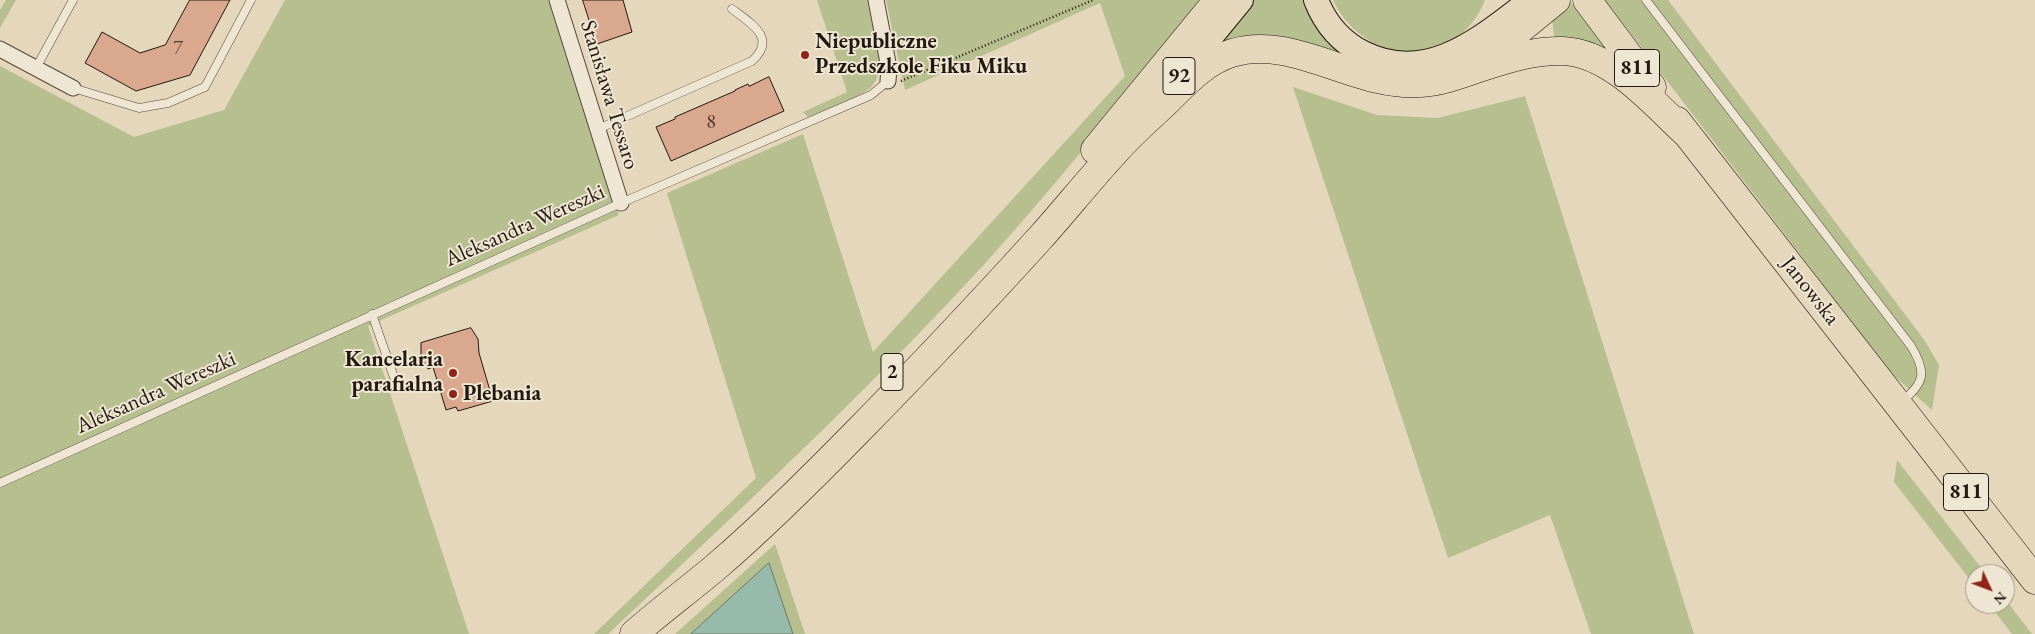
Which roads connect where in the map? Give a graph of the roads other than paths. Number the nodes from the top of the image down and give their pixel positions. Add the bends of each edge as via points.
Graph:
1 (73, 0) edge
2 (251, 0) edge
3 (557, 0) edge
4 (876, 0) edge
5 (1218, 0) edge
6 (1241, 0) edge
7 (1316, 0) edge
8 (1502, 0) edge
9 (1531, 0) edge
10 (1556, 0) edge
11 (1587, 0) edge
12 (1646, 0) edge
13 (732, 9) dead end
14 (1478, 38) junction
15 (0, 49) edge
16 (36, 68) junction
17 (1472, 69) junction
18 (888, 81) joint
19 (73, 88) joint
20 (598, 129) junction
21 (1688, 135) junction
22 (1116, 151) junction
23 (621, 203) junction
24 (372, 314) junction
25 (396, 386) dead end
26 (1898, 404) junction
27 (0, 482) edge
28 (2035, 580) edge
29 (639, 630) edge

1 - 16 lane
2 - 19 lane via 205,87 168,103 139,108
3 - 20 street, Stanisława Tessaro
4 - 18 street via 890,68
5 - 29 highway, 2 via 1026,228 914,349
6 - 22 main road, 92
7 - 14 main road via 1324,17 1341,38 1378,59 1405,64 1427,62 1460,51
8 - 14 main road
9 - 14 main road
10 - 17 highway
11 - 21 highway, Janowska / 811
12 - 26 lane via 1921,361 1920,383
13 - 20 lane via 760,33 761,50 752,62
15 - 16 street
16 - 19 street
17 - 21 highway via 1543,52 1584,55 1614,69
17 - 22 highway via 1432,82 1390,83 1287,52 1242,50 1214,60 1201,69
18 - 23 lane, Aleksandra Wereszki via 870,95
20 - 23 street, Stanisława Tessaro
21 - 26 highway, Janowska / 811
22 - 29 highway, 2 via 938,349 845,444 718,565
23 - 24 lane, Aleksandra Wereszki
24 - 25 lane
24 - 27 lane, Aleksandra Wereszki
26 - 28 highway, Janowska / 811

